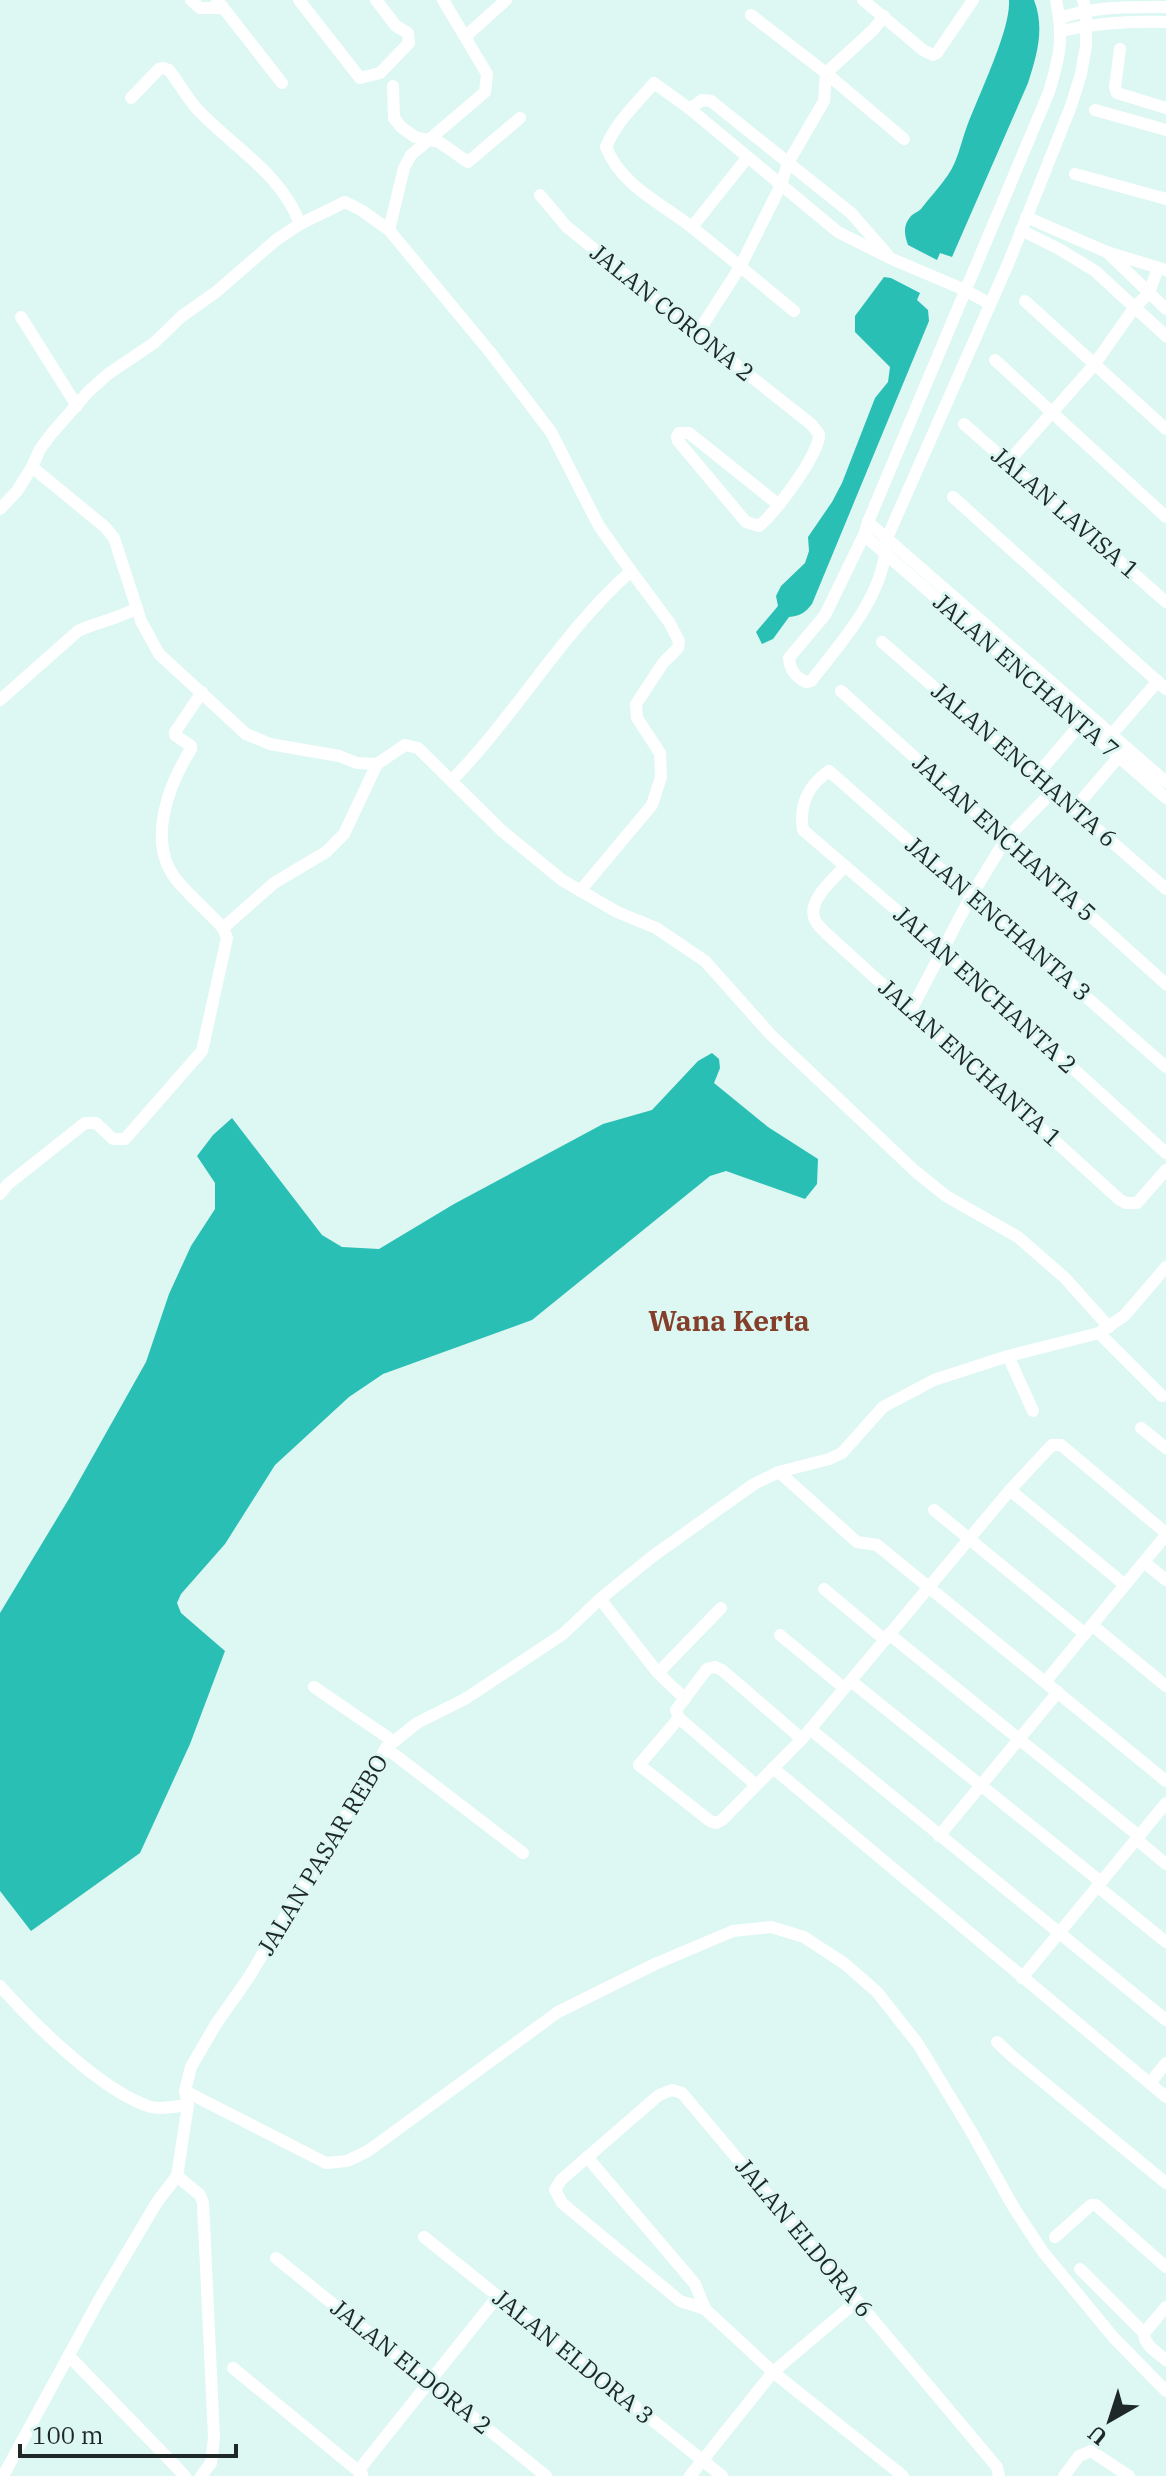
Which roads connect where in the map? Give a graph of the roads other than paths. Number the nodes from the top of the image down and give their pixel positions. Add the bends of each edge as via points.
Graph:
1 (191, 0) edge
2 (299, 0) edge
3 (376, 0) edge
4 (443, 0) edge
5 (506, 0) edge
6 (863, 0) edge
7 (973, 0) edge
8 (1056, 0) edge
9 (220, 4) edge
10 (1084, 5) edge
11 (1166, 7) edge
12 (751, 15) dead end
13 (884, 16) junction
14 (1166, 22) edge
15 (1060, 25) junction
16 (1087, 25) junction
17 (466, 36) junction
18 (1120, 49) dead end
19 (826, 73) junction
20 (282, 83) dead end
21 (393, 86) dead end
22 (131, 98) dead end
23 (1166, 108) edge
24 (690, 109) junction
25 (1095, 110) dead end
26 (520, 118) dead end
27 (1166, 130) edge
28 (904, 139) dead end
29 (429, 140) junction
30 (747, 158) junction
31 (788, 163) junction
32 (1075, 174) dead end
33 (781, 185) junction
34 (540, 195) dead end
35 (1166, 199) edge
36 (1026, 217) junction
37 (300, 224) junction
38 (692, 227) junction
39 (389, 230) junction
40 (1021, 230) junction
41 (1107, 252) junction
42 (892, 259) junction
43 (740, 267) junction
44 (1162, 269) edge
45 (965, 290) junction
46 (1149, 293) junction
47 (1025, 301) dead end
48 (990, 304) junction
49 (1134, 308) junction
50 (1166, 309) edge
51 (794, 311) dead end
52 (21, 317) dead end
53 (697, 334) junction
54 (1166, 336) edge
55 (995, 360) dead end
56 (1094, 365) junction
57 (77, 406) junction
58 (1051, 413) junction
59 (964, 424) dead end
60 (1166, 429) edge
61 (1008, 462) junction
62 (32, 467) junction
63 (953, 497) dead end
64 (779, 505) junction
65 (0, 509) edge
66 (1166, 517) edge
67 (866, 528) junction
68 (887, 538) junction
69 (886, 554) junction
70 (631, 571) junction
71 (1166, 602) edge
72 (137, 608) junction
73 (882, 642) dead end
74 (1162, 685) edge
75 (841, 691) dead end
76 (202, 692) junction
77 (0, 700) edge
78 (1085, 719) junction
79 (1112, 734) junction
80 (1123, 752) junction
81 (377, 764) junction
82 (829, 771) joint
83 (1036, 776) junction
84 (452, 780) junction
85 (1166, 782) edge
86 (1053, 791) junction
87 (1166, 798) edge
88 (1074, 809) junction
89 (1006, 839) junction
90 (845, 866) junction
91 (1166, 889) edge
92 (580, 891) junction
93 (971, 896) junction
94 (223, 928) junction
95 (943, 950) junction
96 (1166, 984) edge
97 (911, 1010) junction
98 (1166, 1067) edge
99 (1166, 1153) edge
100 (1166, 1170) edge
101 (3, 1185) edge
102 (1166, 1267) edge
103 (1104, 1330) junction
104 (1008, 1356) junction
105 (1162, 1396) dead end
106 (1033, 1411) dead end
107 (1141, 1428) dead end
108 (1166, 1448) edge
109 (779, 1472) junction
110 (1010, 1490) junction
111 (934, 1510) dead end
112 (1166, 1534) edge
113 (969, 1540) junction
114 (1144, 1562) junction
115 (1166, 1580) edge
116 (1125, 1585) junction
117 (928, 1588) junction
118 (824, 1589) dead end
119 (600, 1599) junction
120 (721, 1608) dead end
121 (1089, 1630) junction
122 (780, 1635) dead end
123 (887, 1637) junction
124 (658, 1673) junction
125 (1046, 1681) junction
126 (847, 1685) junction
127 (1166, 1686) edge
128 (314, 1687) dead end
129 (1058, 1692) junction
130 (685, 1699) junction
131 (679, 1718) junction
132 (806, 1734) junction
133 (1019, 1740) junction
134 (390, 1744) junction
135 (773, 1768) junction
136 (1166, 1781) edge
137 (756, 1785) junction
138 (981, 1785) junction
139 (1166, 1803) edge
140 (939, 1836) junction
141 (1137, 1838) junction
142 (523, 1853) dead end
143 (1166, 1864) edge
144 (1099, 1884) junction
145 (1058, 1934) junction
146 (1166, 1942) edge
147 (1022, 1978) junction
148 (0, 1986) edge
149 (1166, 2020) edge
150 (997, 2042) dead end
151 (1166, 2063) edge
152 (1150, 2083) junction
153 (185, 2091) junction
154 (1166, 2097) edge
155 (188, 2105) junction
156 (587, 2157) junction
157 (177, 2176) junction
158 (1166, 2183) edge
159 (424, 2237) dead end
160 (1055, 2237) dead end
161 (276, 2258) dead end
162 (1166, 2267) edge
163 (1080, 2269) dead end
164 (498, 2296) junction
165 (857, 2301) junction
166 (1166, 2307) edge
167 (705, 2309) junction
168 (1144, 2333) junction
169 (69, 2356) junction
170 (1166, 2360) edge
171 (233, 2368) dead end
172 (773, 2372) junction
173 (429, 2382) junction
174 (1166, 2391) edge
175 (703, 2460) junction
176 (361, 2474) edge
177 (3, 2476) edge
178 (185, 2476) edge
179 (201, 2476) edge
180 (546, 2476) edge
181 (690, 2476) edge
182 (722, 2476) edge
183 (903, 2476) edge
184 (999, 2476) edge
185 (1064, 2476) edge
186 (1129, 2476) edge

1 - 9 street via 200,8
2 - 3 street via 360,78 380,73 409,43 408,33
4 - 17 street
5 - 17 street
6 - 13 street
7 - 13 street via 933,55
8 - 15 street
9 - 20 street
10 - 11 street
10 - 15 street
10 - 16 street
12 - 19 street
13 - 19 street
14 - 16 street
15 - 16 street
15 - 45 street via 1049,92
16 - 36 street via 1071,106
17 - 29 street via 487,74 485,92
18 - 23 street via 1115,91
19 - 28 street
19 - 31 street via 824,101
21 - 29 street via 394,118 415,137
22 - 37 street via 159,69 169,70 200,112 279,186
24 - 30 street
24 - 31 street via 702,100 711,101
24 - 38 street via 654,83 606,147 627,181
25 - 27 street
26 - 29 street via 468,162
29 - 39 street via 407,162
30 - 33 street
30 - 38 street
31 - 33 street
31 - 42 street via 851,213
32 - 35 street
33 - 42 street via 838,232
33 - 43 street
34 - 53 street, JALAN CORONA 2 via 566,226
36 - 40 street
36 - 41 street
37 - 39 street via 345,202
37 - 57 street via 108,374
38 - 43 street
39 - 70 street via 551,432 599,526
40 - 48 street
40 - 49 street via 1095,271
41 - 44 street
41 - 46 street
42 - 45 street
43 - 51 street
43 - 53 street
44 - 46 street
45 - 48 street
45 - 67 street
46 - 49 street
46 - 50 street
47 - 56 street
48 - 68 street
49 - 54 street
49 - 56 street
52 - 57 street
53 - 64 street, JALAN CORONA 2 via 819,434 817,449
55 - 58 street
56 - 58 street
56 - 60 street
57 - 62 street via 40,449
58 - 61 street
58 - 66 street
59 - 61 street, JALAN LAVISA 1
61 - 71 street, JALAN LAVISA 1
62 - 65 street
62 - 72 street via 114,538
63 - 74 street
64 - 64 street via 759,526 746,522 678,441 679,433 689,433
67 - 68 street, JALAN ENCHANTA 7
67 - 69 street, JALAN ENCHANTA 7
67 - 69 street via 825,615 789,658 798,678 811,681 848,634 871,597
68 - 69 street
68 - 78 street, JALAN ENCHANTA 7
69 - 78 street, JALAN ENCHANTA 7
70 - 84 street via 607,592
70 - 92 street via 679,641 636,704 637,718 660,753 661,777 652,805
72 - 76 street via 159,654
72 - 77 street via 78,631
73 - 83 street, JALAN ENCHANTA 6
74 - 79 street
75 - 89 street, JALAN ENCHANTA 5
76 - 81 street via 246,734 270,744
76 - 94 street via 175,732 191,749 172,785 162,826 164,858 174,877
78 - 79 street, JALAN ENCHANTA 7
78 - 80 street, JALAN ENCHANTA 7
78 - 83 street
79 - 80 street, JALAN ENCHANTA 7
80 - 85 street, JALAN ENCHANTA 7
80 - 87 street, JALAN ENCHANTA 7
80 - 88 street
81 - 84 street via 401,747 418,748
81 - 94 street via 344,834 326,852 274,883
82 - 90 street, JALAN ENCHANTA 2 via 806,795 800,813 803,830
82 - 93 street, JALAN ENCHANTA 3
83 - 86 street, JALAN ENCHANTA 6
84 - 92 street via 501,830
86 - 88 street, JALAN ENCHANTA 6
86 - 89 street
88 - 91 street, JALAN ENCHANTA 6
89 - 93 street
89 - 96 street, JALAN ENCHANTA 5
90 - 95 street, JALAN ENCHANTA 2
90 - 97 street, JALAN ENCHANTA 1 via 821,894 814,907 815,921
92 - 103 street via 656,928 705,961 771,1035 915,1171 946,1196 1018,1237 1065,1278
93 - 95 street
93 - 98 street, JALAN ENCHANTA 3
94 - 101 street via 226,943 205,1044 197,1058 125,1139 113,1139 96,1123 85,1123
95 - 97 street
95 - 99 street, JALAN ENCHANTA 2
97 - 100 street, JALAN ENCHANTA 1 via 1126,1203 1137,1203
102 - 103 street via 1125,1315
103 - 104 street, JALAN PASAR REBO
103 - 105 street
104 - 106 street
104 - 109 street, JALAN PASAR REBO via 934,1380 883,1407 842,1453
107 - 108 street
109 - 117 street via 857,1542 877,1545
109 - 119 street, JALAN PASAR REBO via 754,1484
110 - 112 street via 1052,1445 1061,1445
110 - 113 street
110 - 116 street
111 - 113 street
112 - 114 street
113 - 117 street
113 - 121 street
114 - 115 street
114 - 116 street
116 - 121 street
117 - 123 street
117 - 125 street
118 - 123 street
119 - 124 street
119 - 134 street, JALAN PASAR REBO via 563,1634
120 - 124 street
121 - 125 street
121 - 127 street
122 - 126 street
123 - 126 street
123 - 133 street
124 - 130 street
125 - 129 street
126 - 132 street
126 - 138 street
128 - 134 street
129 - 133 street
129 - 136 street
130 - 131 street via 676,1710
130 - 132 street via 707,1669 715,1667
131 - 137 street
131 - 137 street via 639,1765 716,1823
132 - 135 street
132 - 140 street
133 - 138 street
133 - 141 street
134 - 142 street
134 - 153 street, JALAN PASAR REBO via 191,2067
135 - 137 street
135 - 147 street
138 - 140 street
138 - 144 street
139 - 141 street
140 - 145 street
141 - 143 street
141 - 144 street
144 - 145 street
144 - 146 street
145 - 147 street
145 - 149 street
147 - 152 street
148 - 155 street via 30,2019 127,2097 154,2108
150 - 158 street
151 - 152 street
152 - 154 street
153 - 155 street
153 - 174 street via 326,2163 347,2161 558,2012 655,1964 733,1931 771,1927 804,1937 877,1992 918,2044 1043,2252
155 - 157 street
156 - 165 street, JALAN ELDORA 6 via 659,2095 682,2093
156 - 167 street via 695,2284
156 - 167 street via 555,2190 562,2203 680,2301
157 - 169 street
157 - 179 street via 203,2203 214,2438 211,2463
159 - 164 street, JALAN ELDORA 3
160 - 162 street via 1096,2205
161 - 173 street, JALAN ELDORA 2
163 - 168 street
164 - 173 street
164 - 175 street, JALAN ELDORA 3
165 - 172 street
165 - 184 street, JALAN ELDORA 6 via 997,2467
166 - 168 street
167 - 172 street
168 - 170 street via 1147,2344
169 - 177 street
169 - 178 street
171 - 176 street
172 - 175 street
172 - 183 street
173 - 176 street
173 - 180 street, JALAN ELDORA 2
175 - 181 street
175 - 182 street, JALAN ELDORA 3
185 - 186 street via 1079,2456 1091,2451

